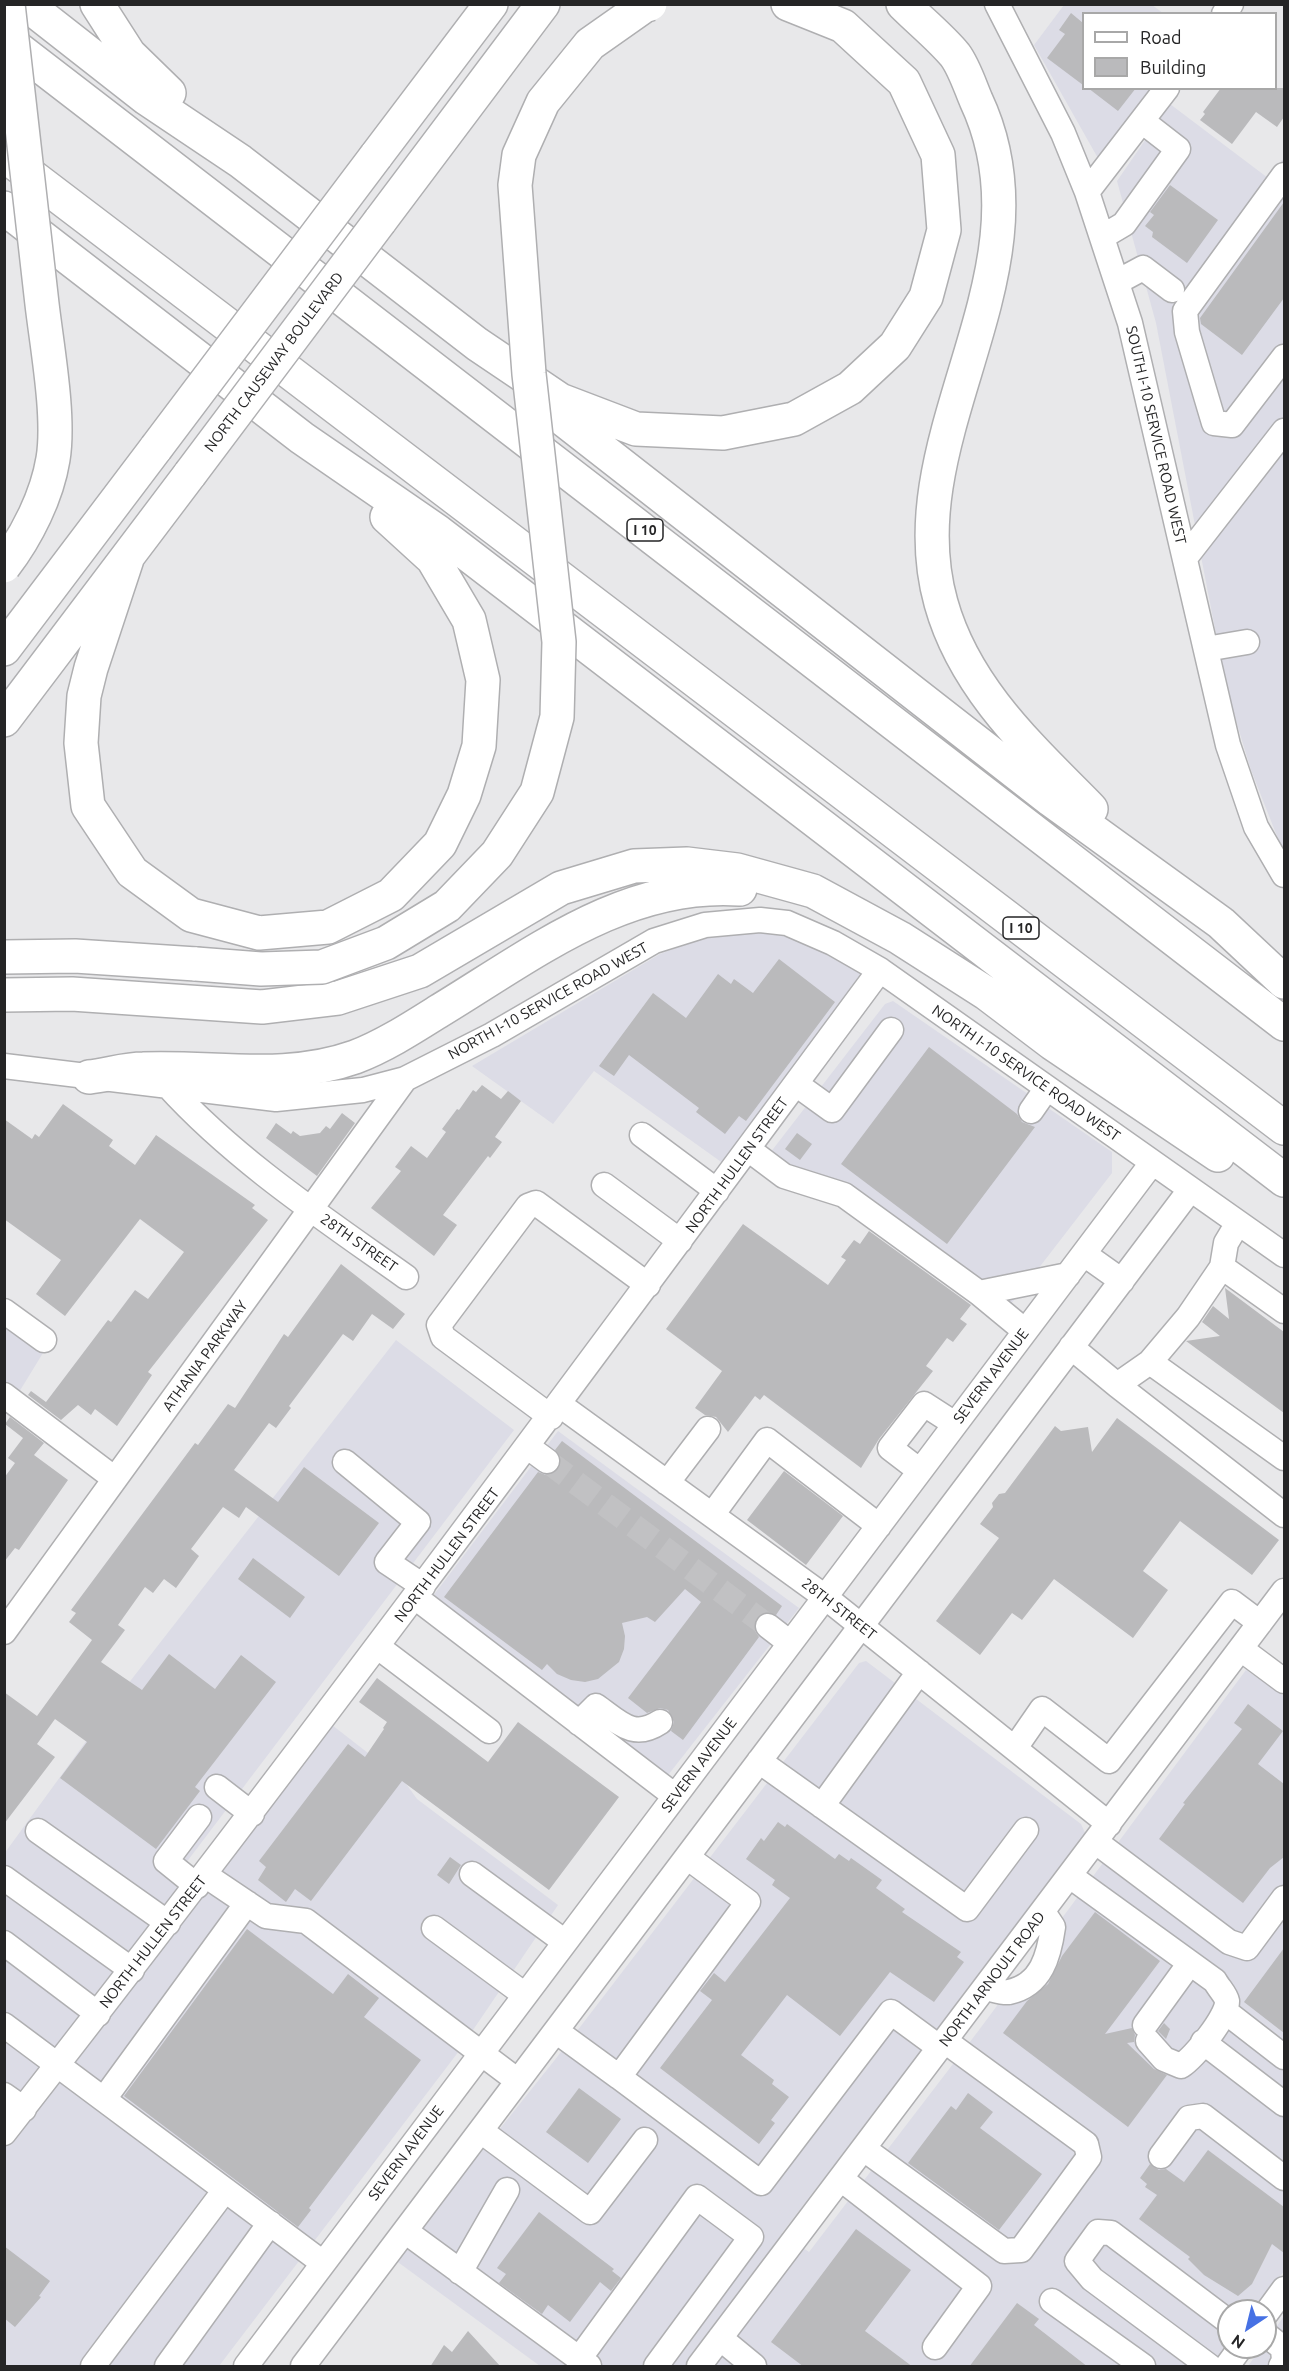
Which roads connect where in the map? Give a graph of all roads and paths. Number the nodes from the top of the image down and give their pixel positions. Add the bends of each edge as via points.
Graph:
1 (8, 4) edge
2 (26, 4) edge
3 (97, 4) edge
4 (467, 4) edge
5 (491, 4) edge
6 (543, 4) edge
7 (650, 4) edge
8 (788, 4) edge
9 (903, 4) edge
10 (997, 4) edge
11 (4, 38) edge
12 (440, 72) junction
13 (1165, 90) edge
14 (1142, 121) junction
15 (4, 155) edge
16 (240, 160) junction
17 (1284, 176) edge
18 (1087, 192) junction
19 (4, 208) edge
20 (4, 223) edge
21 (39, 234) junction
22 (1102, 237) junction
23 (1117, 282) junction
24 (1172, 290) dead end
25 (477, 344) junction
26 (1284, 357) edge
27 (1284, 431) edge
28 (303, 438) junction
29 (92, 533) junction
30 (1185, 558) junction
31 (127, 559) junction
32 (4, 566) edge
33 (4, 616) edge
34 (1246, 642) dead end
35 (4, 649) edge
36 (1206, 649) junction
37 (4, 720) edge
38 (1156, 874) junction
39 (1284, 875) edge
40 (813, 891) junction
41 (4, 957) edge
42 (880, 970) junction
43 (1284, 982) edge
44 (4, 995) edge
45 (1284, 1024) edge
46 (891, 1029) dead end
47 (4, 1066) edge
48 (89, 1077) junction
49 (405, 1079) junction
50 (167, 1084) junction
51 (796, 1084) junction
52 (1047, 1088) junction
53 (1031, 1111) dead end
54 (1284, 1128) edge
55 (642, 1135) dead end
56 (748, 1149) junction
57 (1152, 1163) junction
58 (1284, 1180) edge
59 (604, 1185) dead end
60 (1190, 1190) junction
61 (717, 1191) junction
62 (1284, 1200) edge
63 (312, 1209) junction
64 (1238, 1223) junction
65 (680, 1241) junction
66 (1084, 1254) junction
67 (1284, 1255) edge
68 (1222, 1267) junction
69 (1068, 1275) junction
70 (406, 1277) dead end
71 (1122, 1281) junction
72 (648, 1285) junction
73 (979, 1293) junction
74 (4, 1311) edge
75 (1284, 1311) edge
76 (1025, 1331) junction
77 (44, 1340) dead end
78 (1071, 1347) junction
79 (1150, 1362) junction
80 (1117, 1385) junction
81 (4, 1395) edge
82 (555, 1411) junction
83 (955, 1424) junction
84 (708, 1429) dead end
85 (1284, 1458) edge
86 (345, 1462) dead end
87 (920, 1471) junction
88 (116, 1479) junction
89 (667, 1483) junction
90 (712, 1515) junction
91 (1284, 1515) edge
92 (879, 1526) junction
93 (1284, 1591) edge
94 (419, 1592) junction
95 (825, 1597) junction
96 (1260, 1623) junction
97 (861, 1625) junction
98 (768, 1626) tunnel mouth
99 (4, 1632) edge
100 (790, 1643) junction
101 (378, 1647) junction
102 (1241, 1649) junction
103 (919, 1672) junction
104 (1284, 1681) edge
105 (660, 1722) dead end
106 (579, 1723) junction
107 (489, 1731) dead end
108 (1015, 1748) junction
109 (759, 1761) junction
110 (217, 1787) dead end
111 (675, 1796) junction
112 (822, 1806) junction
113 (252, 1814) junction
114 (199, 1818) dead end
115 (1026, 1830) dead end
116 (38, 1831) dead end
117 (1102, 1833) junction
118 (687, 1857) junction
119 (472, 1874) dead end
120 (1070, 1876) junction
121 (4, 1878) edge
122 (201, 1880) junction
123 (1284, 1898) edge
124 (247, 1904) junction
125 (1043, 1912) junction
126 (168, 1923) junction
127 (434, 1928) dead end
128 (565, 1942) junction
129 (4, 1943) edge
130 (1190, 1964) junction
131 (132, 1970) junction
132 (986, 1988) junction
133 (525, 1995) junction
134 (1226, 2012) junction
135 (98, 2014) junction
136 (4, 2025) edge
137 (556, 2031) junction
138 (1203, 2042) junction
139 (942, 2044) junction
140 (481, 2055) junction
141 (1284, 2056) edge
142 (58, 2065) junction
143 (620, 2077) junction
144 (518, 2081) junction
145 (105, 2099) junction
146 (14, 2102) edge
147 (1284, 2104) edge
148 (481, 2131) junction
149 (4, 2133) edge
150 (645, 2140) dead end
151 (864, 2149) junction
152 (1161, 2156) dead end
153 (1284, 2178) edge
154 (841, 2179) junction
155 (225, 2190) junction
156 (507, 2190) dead end
157 (270, 2223) junction
158 (405, 2231) junction
159 (323, 2263) junction
160 (460, 2272) junction
161 (1052, 2301) dead end
162 (1217, 2313) edge
163 (720, 2338) junction
164 (1277, 2343) edge
165 (935, 2347) dead end
166 (584, 2363) edge
167 (93, 2367) edge
168 (167, 2367) edge
169 (246, 2367) edge
170 (303, 2367) edge
171 (656, 2367) edge
172 (699, 2367) edge
173 (754, 2367) edge
174 (1143, 2367) edge
175 (1209, 2367) edge
176 (1281, 2367) edge

1 - 32 highway, bridge via 51,380 54,457 28,527
2 - 16 highway via 146,98
3 - 16 highway via 129,54
4 - 12 highway
5 - 12 highway
6 - 31 highway, NORTH CAUSEWAY BOULEVARD, bridge
7 - 41 highway, bridge via 590,44 543,102 519,155 515,185 529,374 559,642 557,717 537,792 497,854 447,906 386,943 322,967 261,969 75,956
8 - 25 highway via 843,26 904,82 938,155 944,230 926,297 896,346 850,388 794,419 723,433 636,429 560,400
9 - 38 highway via 956,56 989,127 1000,207 989,291 937,477 932,514 933,567 941,605 970,672 1006,724
10 - 18 street, SOUTH I-10 SERVICE ROAD WEST via 1063,133
11 - 45 highway, I 10
12 - 29 highway, bridge
13 - 14 street
14 - 18 street
14 - 22 street via 1178,149 1124,224
15 - 54 highway, I 10
16 - 25 highway
17 - 26 street via 1185,311 1187,332 1214,423 1232,425
18 - 22 street, SOUTH I-10 SERVICE ROAD WEST
19 - 21 highway
20 - 21 highway
21 - 28 highway
22 - 23 street, SOUTH I-10 SERVICE ROAD WEST
23 - 24 street via 1143,268
23 - 30 street, SOUTH I-10 SERVICE ROAD WEST
25 - 38 highway via 564,423 1051,800
27 - 30 street
28 - 31 highway via 433,560 469,620 483,680 479,746 464,795 440,844 391,895 328,927 259,933 191,915 132,872 88,806 81,743 84,696
28 - 58 highway via 437,531
29 - 33 highway via 46,569
29 - 35 highway
30 - 36 street, SOUTH I-10 SERVICE ROAD WEST
31 - 37 highway, NORTH CAUSEWAY BOULEVARD
34 - 36 street
36 - 39 street, SOUTH I-10 SERVICE ROAD WEST via 1235,766 1256,827
38 - 43 highway via 1221,923
40 - 44 highway via 737,870 687,864 634,866 561,888 420,971 338,999 262,1007 72,994
40 - 48 highway via 787,894 707,887 649,897 593,919 403,1034 356,1056 309,1069 252,1073 141,1069
40 - 62 highway via 900,938 986,993 1052,1043
42 - 49 street, NORTH I-10 SERVICE ROAD WEST via 787,923 760,920 705,925 654,941 492,1035
42 - 51 street, NORTH HULLEN STREET
42 - 52 street, NORTH I-10 SERVICE ROAD WEST
46 - 51 street via 832,1110
47 - 48 street, NORTH I-10 SERVICE ROAD WEST
48 - 50 street, NORTH I-10 SERVICE ROAD WEST
49 - 50 street, NORTH I-10 SERVICE ROAD WEST via 363,1090 276,1099
49 - 63 street, ATHANIA PARKWAY
50 - 63 street, 28TH STREET via 197,1118
51 - 56 street, NORTH HULLEN STREET
52 - 53 street
52 - 57 street, NORTH I-10 SERVICE ROAD WEST
55 - 61 street
56 - 61 street, NORTH HULLEN STREET
56 - 73 street via 784,1176 844,1195
57 - 60 street, NORTH I-10 SERVICE ROAD WEST
57 - 66 street, SEVERN AVENUE
59 - 65 street
60 - 64 street, NORTH I-10 SERVICE ROAD WEST
60 - 71 street
61 - 65 street, NORTH HULLEN STREET
63 - 70 street, 28TH STREET
63 - 88 street, ATHANIA PARKWAY
64 - 67 street, NORTH I-10 SERVICE ROAD WEST
64 - 68 street via 1226,1243
65 - 72 street, NORTH HULLEN STREET
66 - 69 street, SEVERN AVENUE
66 - 71 street
68 - 75 street
68 - 79 street via 1188,1317
69 - 73 street
69 - 76 street, SEVERN AVENUE
71 - 78 street
72 - 82 street, NORTH HULLEN STREET
72 - 82 street, 28TH STREET via 536,1203 528,1206 439,1325 443,1337
73 - 76 street
74 - 77 street
76 - 83 street, SEVERN AVENUE
78 - 80 street
78 - 97 street
79 - 80 street
79 - 85 street
80 - 91 street
81 - 88 street
82 - 89 street, 28TH STREET
82 - 94 street, NORTH HULLEN STREET via 537,1454
83 - 87 street, SEVERN AVENUE
83 - 87 street via 924,1404 890,1448
84 - 89 street
86 - 94 street via 418,1522 387,1562
87 - 92 street, SEVERN AVENUE
88 - 99 street, ATHANIA PARKWAY
89 - 90 street, 28TH STREET
90 - 92 street via 767,1440
90 - 95 street, 28TH STREET
92 - 95 street, SEVERN AVENUE
93 - 96 street, NORTH ARNOULT ROAD
94 - 101 street, NORTH HULLEN STREET
94 - 106 street
95 - 97 street, 28TH STREET
95 - 100 street, SEVERN AVENUE
96 - 102 street, NORTH ARNOULT ROAD
96 - 108 street via 1232,1602 1109,1761 1042,1709
97 - 103 street, 28TH STREET
97 - 109 street
98 - 100 street
100 - 111 street, SEVERN AVENUE
101 - 107 street
101 - 113 street, NORTH HULLEN STREET
102 - 104 street
102 - 117 street, NORTH ARNOULT ROAD
103 - 108 street, 28TH STREET
103 - 112 street
105 - 106 street via 647,1731 629,1729 596,1706
106 - 111 street
108 - 117 street, 28TH STREET
109 - 112 street
109 - 118 street
110 - 113 street
111 - 128 street, SEVERN AVENUE
112 - 115 street via 968,1909
113 - 122 street, NORTH HULLEN STREET
114 - 122 street via 166,1861
116 - 126 street
117 - 120 street, NORTH ARNOULT ROAD
117 - 123 street, 28TH STREET via 1229,1942 1247,1948
118 - 137 street
118 - 143 street via 748,1902
119 - 128 street
120 - 125 street, NORTH ARNOULT ROAD
120 - 130 street
121 - 131 street
122 - 124 street
122 - 126 street, NORTH HULLEN STREET
124 - 140 street via 266,1916 306,1921
124 - 145 street
125 - 132 street, NORTH ARNOULT ROAD
125 - 132 street via 1053,1927 1045,1966 1029,1983 1008,1992
126 - 131 street, NORTH HULLEN STREET
127 - 133 street
128 - 133 street, SEVERN AVENUE
129 - 135 street
130 - 134 street via 1215,1981 1227,1999
130 - 138 street via 1146,2033 1164,2060 1181,2066
131 - 135 street, NORTH HULLEN STREET
132 - 139 street, NORTH ARNOULT ROAD
133 - 140 street, SEVERN AVENUE
134 - 138 street
134 - 141 street
135 - 142 street, NORTH HULLEN STREET
136 - 142 street
137 - 143 street
137 - 144 street
138 - 147 street
139 - 143 street via 891,2012 761,2183
139 - 151 street, NORTH ARNOULT ROAD
139 - 151 street via 1086,2144 1089,2157 1021,2250 1004,2251
140 - 144 street
140 - 159 street, SEVERN AVENUE
142 - 145 street
142 - 146 street, NORTH HULLEN STREET
144 - 148 street
145 - 155 street
146 - 149 street, NORTH HULLEN STREET
148 - 150 street via 590,2212
148 - 158 street
151 - 154 street, NORTH ARNOULT ROAD
152 - 153 street via 1189,2118 1203,2116
154 - 163 street, NORTH ARNOULT ROAD
154 - 165 street via 980,2286
155 - 157 street
155 - 167 street
156 - 160 street
157 - 159 street
157 - 168 street
158 - 160 street
158 - 170 street
159 - 169 street, SEVERN AVENUE
160 - 166 street
161 - 174 street
162 - 175 street via 1111,2233 1098,2232 1077,2261 1092,2278
163 - 172 street, NORTH ARNOULT ROAD
163 - 173 street
164 - 176 street via 1283,2348
166 - 171 street via 697,2197 751,2237

